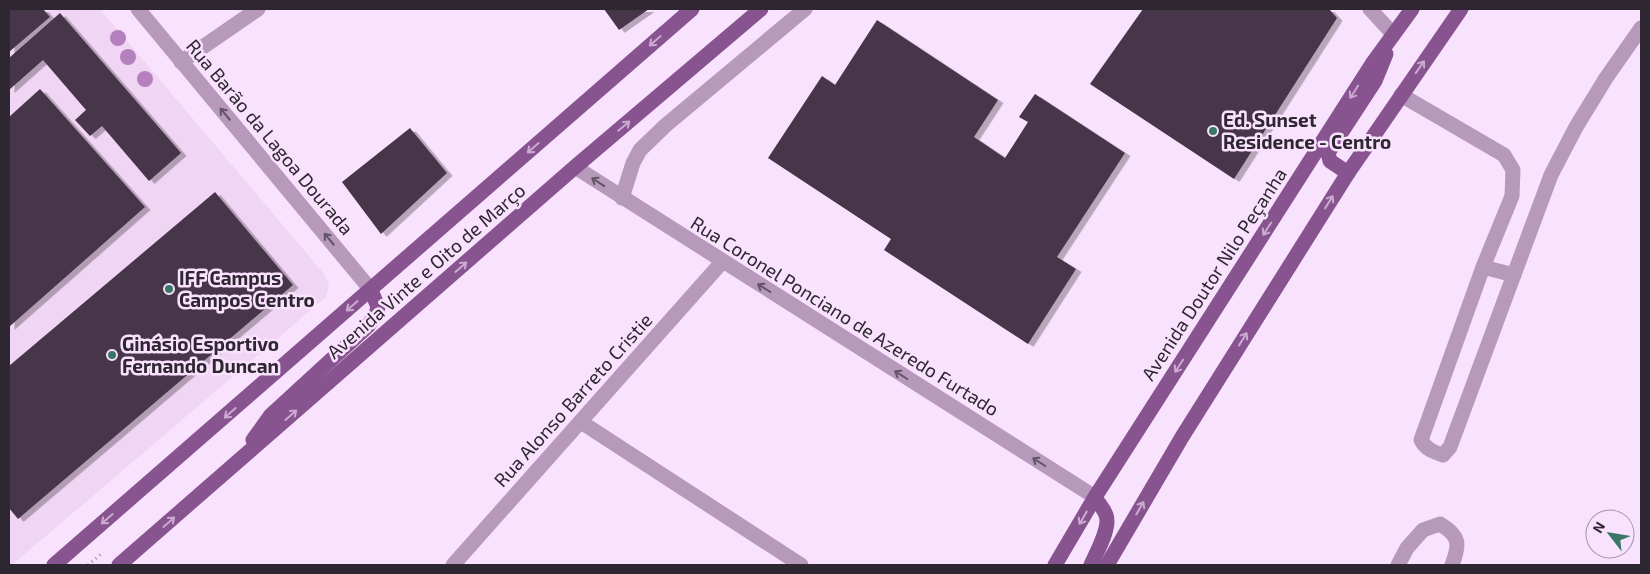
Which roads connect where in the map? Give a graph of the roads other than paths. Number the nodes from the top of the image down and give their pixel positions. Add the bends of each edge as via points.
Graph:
1 (138, 9) edge
2 (258, 9) edge
3 (761, 9) edge
4 (805, 9) edge
5 (1370, 9) edge
6 (1412, 9) edge
7 (1461, 9) edge
8 (688, 10) edge
9 (1641, 28) edge
10 (1393, 34) junction
11 (181, 62) junction
12 (1402, 94) junction
13 (575, 167) junction
14 (1348, 173) junction
15 (622, 198) junction
16 (722, 262) junction
17 (1483, 268) junction
18 (1514, 275) junction
19 (371, 290) junction
20 (581, 422) junction
21 (236, 463) junction
22 (1095, 498) junction
23 (54, 565) edge
24 (119, 565) edge
25 (453, 565) edge
26 (801, 565) edge
27 (1055, 565) edge
28 (1091, 565) edge
29 (1107, 565) edge
30 (1398, 565) edge
31 (1452, 565) edge

1 - 11 street, Rua Barão da Lagoa Dourada
2 - 11 street
13 -> 3 main road, Avenida Vinte e Oito de Março
4 - 15 street via 640,150
5 - 10 street
6 - 10 main road, Avenida Doutor Nilo Peçanha
12 -> 7 main road
8 -> 19 main road, Avenida Vinte e Oito de Março
9 - 18 street via 1606,78 1551,175
10 - 14 main road via 1375,81 1328,153 1330,161
10 -> 22 main road, Avenida Doutor Nilo Peçanha
19 -> 11 street, Rua Barão da Lagoa Dourada
12 - 14 main road
12 - 17 street via 1504,155 1513,170 1512,196
15 -> 13 street, Rua Coronel Ponciano de Azeredo Furtado
21 -> 13 main road, Avenida Vinte e Oito de Março
29 -> 14 main road via 1182,437
15 - 16 street, Rua Coronel Ponciano de Azeredo Furtado
16 - 20 street, Rua Alonso Barreto Cristie
22 -> 16 street, Rua Coronel Ponciano de Azeredo Furtado
17 - 18 street
17 - 18 street via 1421,440 1442,456 1450,448
19 - 21 main road via 378,307 368,326 271,415
19 -> 23 main road, Avenida Vinte e Oito de Março
20 - 25 street, Rua Alonso Barreto Cristie
20 - 26 street
24 -> 21 main road, Avenida Vinte e Oito de Março
22 -> 27 main road, Avenida Doutor Nilo Peçanha
22 - 28 main road via 1106,514 1107,522
30 - 31 street via 1407,548 1423,530 1440,524 1453,532 1457,541

